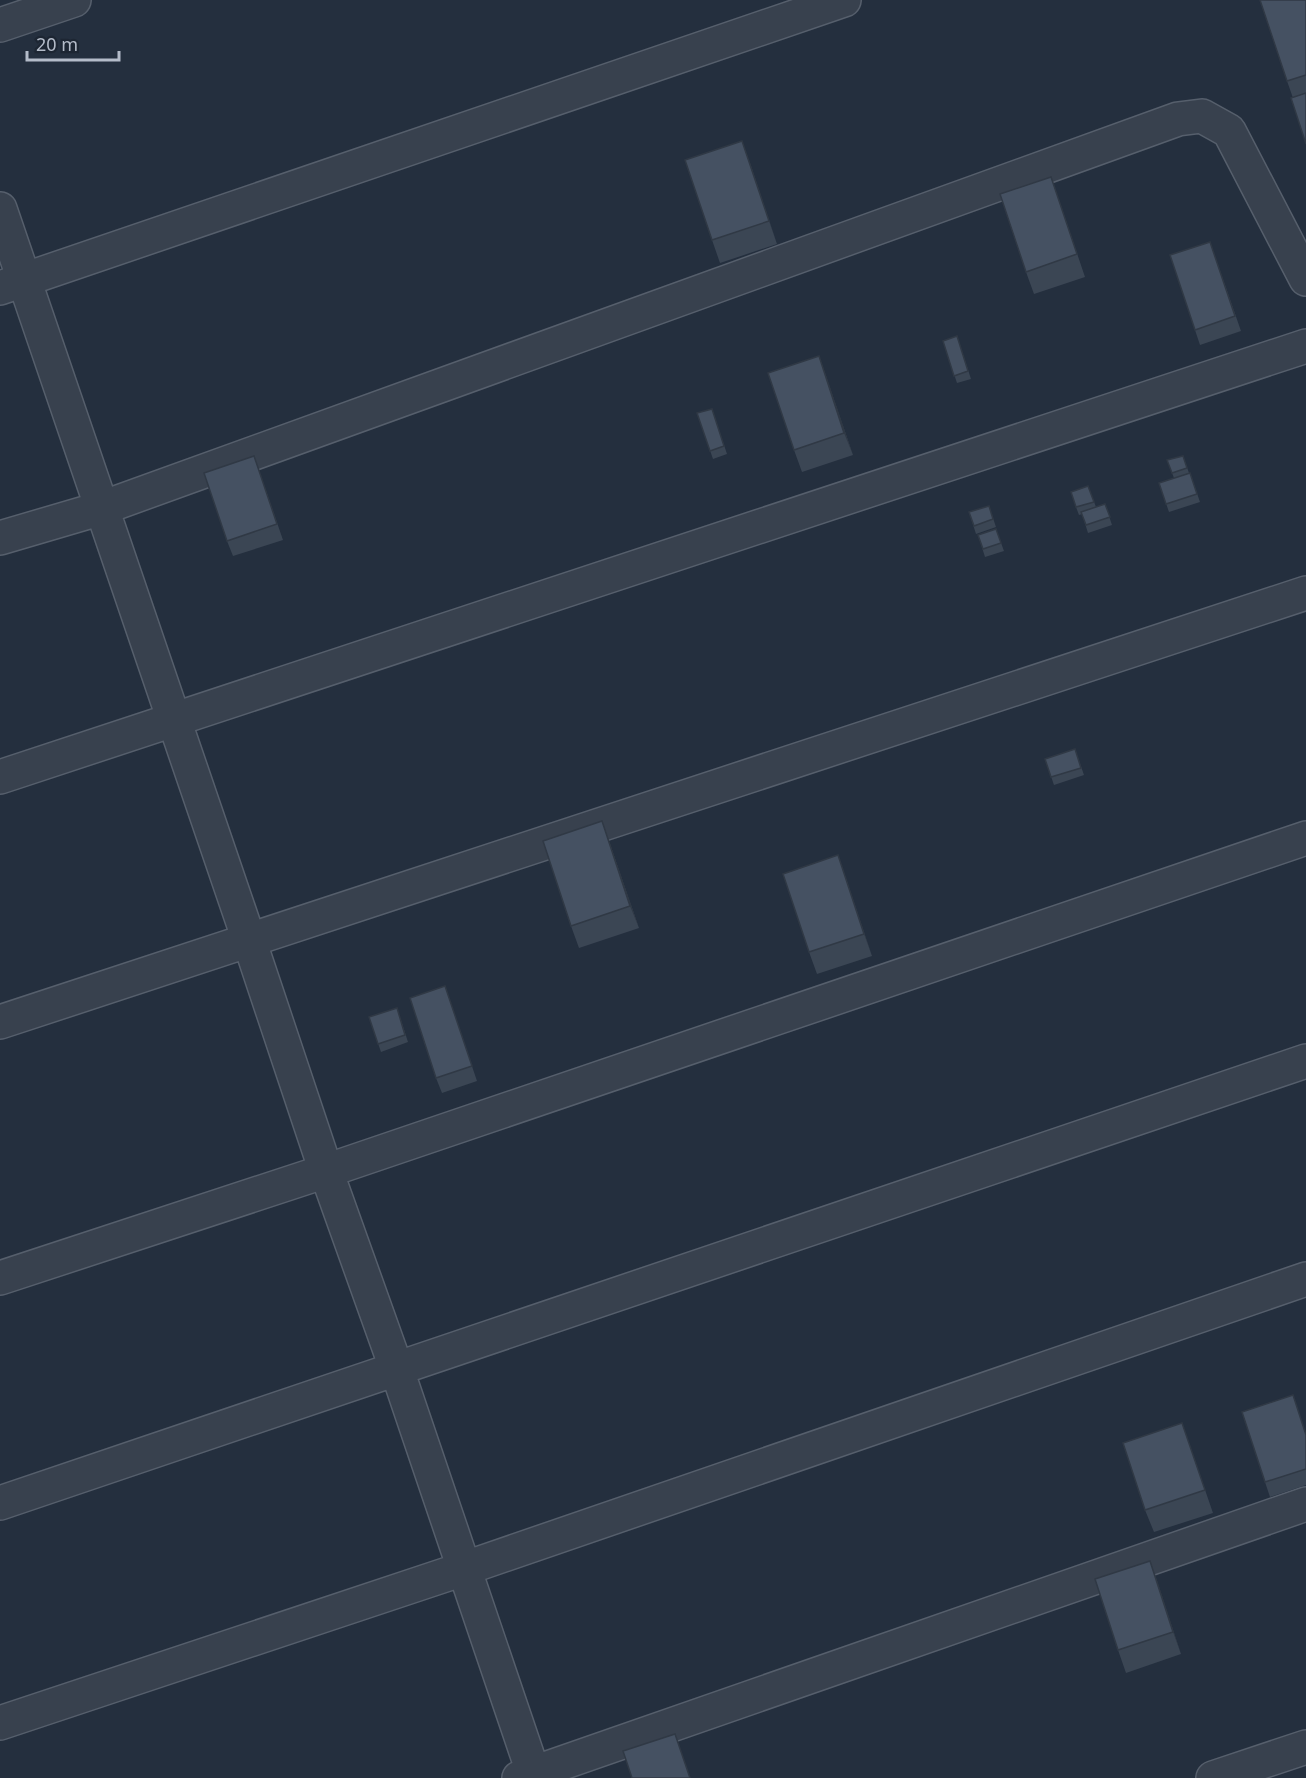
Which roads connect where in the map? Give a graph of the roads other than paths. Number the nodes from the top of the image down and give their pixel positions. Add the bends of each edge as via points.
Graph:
1 (74, 0) edge
2 (844, 0) edge
3 (0, 25) edge
4 (0, 209) edge
5 (1306, 279) edge
6 (12, 284) edge
7 (1306, 346) edge
8 (102, 508) junction
9 (0, 538) edge
10 (1306, 593) edge
11 (174, 721) junction
12 (0, 777) edge
13 (1306, 838) edge
14 (249, 940) junction
15 (0, 1022) edge
16 (1306, 1061) edge
17 (326, 1171) junction
18 (0, 1278) edge
19 (1306, 1279) edge
20 (397, 1370) junction
21 (0, 1503) edge
22 (1306, 1504) edge
23 (463, 1569) junction
24 (0, 1723) edge
25 (1306, 1748) edge
26 (529, 1776) edge
27 (1213, 1778) edge

1 - 3 street
2 - 6 street
4 - 6 street
5 - 8 street via 1229,131 1202,116 1178,119
6 - 8 street
7 - 11 street
8 - 9 street
8 - 11 street
10 - 14 street
11 - 12 street
11 - 14 street
13 - 17 street
14 - 15 street
14 - 17 street
16 - 20 street
17 - 18 street
17 - 20 street
19 - 23 street
20 - 21 street
20 - 23 street
22 - 26 street
23 - 24 street
23 - 26 street
25 - 27 street

